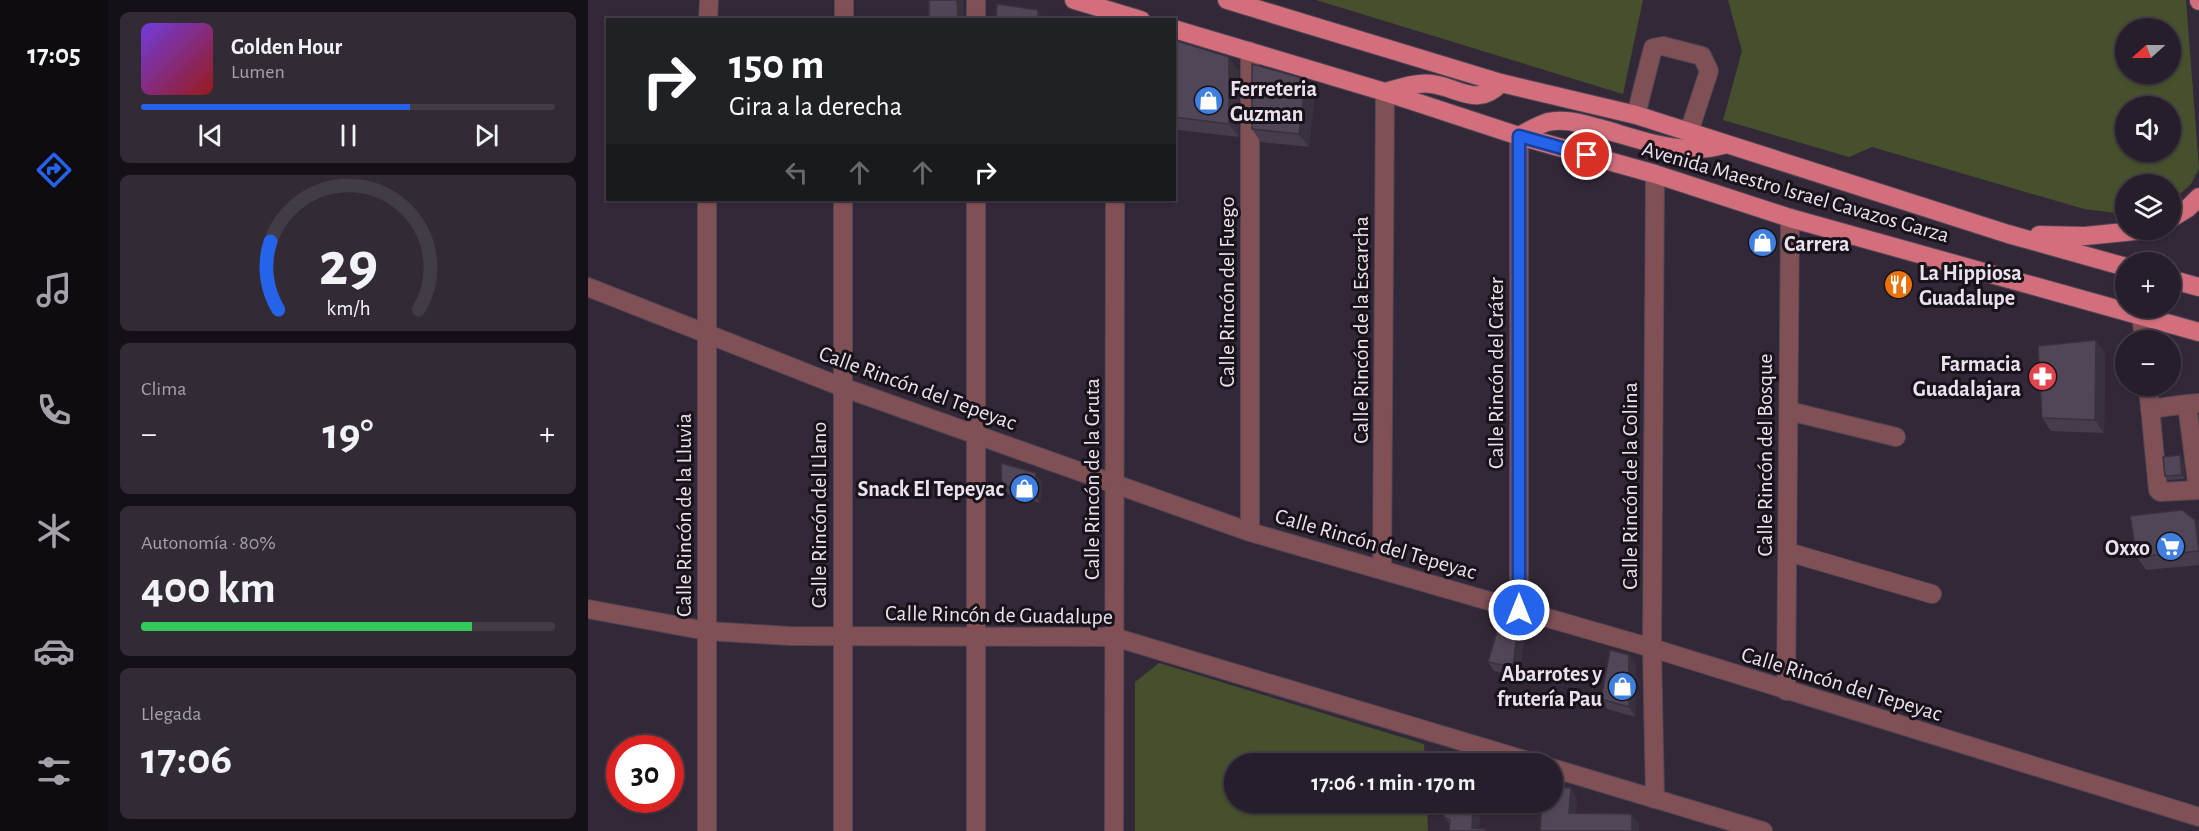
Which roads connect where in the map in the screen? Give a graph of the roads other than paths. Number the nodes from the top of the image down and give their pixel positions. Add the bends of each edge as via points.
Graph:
1 (709, 0) edge
2 (844, 0) edge
3 (976, 0) edge
4 (1074, 0) edge
5 (1227, 0) edge
6 (1115, 16) edge
7 (708, 18) edge
8 (844, 18) edge
9 (976, 18) edge
10 (1176, 30) edge
11 (1250, 51) junction
12 (1501, 83) junction
13 (1385, 92) junction
14 (1636, 115) junction
15 (1689, 132) junction
16 (1519, 136) junction
17 (1723, 145) junction
18 (1655, 174) junction
19 (2199, 197) edge
20 (707, 201) edge
21 (843, 201) edge
22 (976, 201) edge
23 (1115, 201) edge
24 (2181, 212) edge
25 (1790, 218) junction
26 (2115, 233) edge
27 (2008, 234) junction
28 (2115, 264) edge
29 (2181, 282) edge
30 (588, 287) edge
31 (2199, 287) edge
32 (2115, 308) edge
33 (2151, 318) edge
34 (706, 332) junction
35 (2199, 332) edge
36 (842, 387) junction
37 (2149, 396) edge
38 (2193, 403) edge
39 (2150, 409) junction
40 (1789, 411) junction
41 (977, 432) junction
42 (1896, 438) dead end
43 (1116, 484) junction
44 (2198, 490) edge
45 (1250, 532) junction
46 (1788, 552) junction
47 (1382, 568) junction
48 (1932, 594) dead end
49 (588, 609) edge
50 (1519, 610) junction
51 (707, 630) junction
52 (843, 637) junction
53 (975, 637) junction
54 (1114, 637) junction
55 (1652, 648) junction
56 (1786, 692) junction
57 (1501, 753) edge
58 (1563, 771) edge
59 (1655, 799) junction
60 (2199, 818) edge
61 (1705, 822) edge
62 (707, 831) edge
63 (843, 831) edge
64 (976, 831) edge
65 (1113, 831) edge
66 (1763, 831) edge

1 - 7 street
2 - 8 street
3 - 9 street
4 - 6 main road
5 - 12 main road, Avenida Maestro Israel Cavazos Garza
10 - 11 main road, Avenida Maestro Israel Cavazos Garza
11 - 13 main road, Avenida Maestro Israel Cavazos Garza
11 - 45 street, Calle Rincón del Fuego
12 - 13 main road via 1485,95 1476,96 1431,84
12 - 14 main road, Avenida Maestro Israel Cavazos Garza
13 - 16 main road, Avenida Maestro Israel Cavazos Garza
13 - 47 street, Calle Rincón de la Escarcha
14 - 15 main road, Avenida Maestro Israel Cavazos Garza
14 - 15 street via 1653,48 1663,46 1702,56 1709,71
15 - 17 main road, Avenida Maestro Israel Cavazos Garza
16 - 17 main road via 1556,121 1580,123 1684,150
16 - 18 main road, Avenida Maestro Israel Cavazos Garza
16 - 50 street, Calle Rincón del Cráter
17 - 27 main road, Avenida Maestro Israel Cavazos Garza
18 - 25 main road, Avenida Maestro Israel Cavazos Garza
18 - 55 street, Calle Rincón de la Colina
19 - 24 main road
20 - 34 street, Calle Rincón de la Lluvia
21 - 36 street, Calle Rincón del Llano
22 - 41 street
23 - 43 street, Calle Rincón de la Gruta
25 - 32 main road, Avenida Maestro Israel Cavazos Garza
25 - 40 street, Calle Rincón del Bosque
26 - 27 main road
27 - 28 main road, Avenida Maestro Israel Cavazos Garza
29 - 31 main road
30 - 34 street, Calle Rincón del Tepeyac
33 - 35 main road, Avenida Maestro Israel Cavazos Garza
34 - 36 street, Calle Rincón del Tepeyac
34 - 51 street, Calle Rincón de la Lluvia
36 - 41 street, Calle Rincón del Tepeyac
36 - 52 street, Calle Rincón del Llano
37 - 39 street
38 - 39 street
38 - 44 street
39 - 44 street via 2158,490
40 - 42 street
40 - 46 street, Calle Rincón del Bosque
41 - 43 street, Calle Rincón del Tepeyac
41 - 53 street
43 - 45 street, Calle Rincón del Tepeyac
43 - 54 street, Calle Rincón de la Gruta
45 - 47 street, Calle Rincón del Tepeyac
46 - 48 street
46 - 56 street, Calle Rincón del Bosque
47 - 50 street, Calle Rincón del Tepeyac
49 - 51 street, Calle Rincón de Guadalupe
50 - 55 street, Calle Rincón del Tepeyac
51 - 52 street, Calle Rincón de Guadalupe
51 - 62 street, Calle Rincón de la Lluvia
52 - 53 street, Calle Rincón de Guadalupe
52 - 63 street, Calle Rincón del Llano
53 - 54 street, Calle Rincón de Guadalupe
53 - 64 street
54 - 57 street, Calle Rincón de Guadalupe
54 - 65 street, Calle Rincón de la Gruta
55 - 56 street, Calle Rincón del Tepeyac
55 - 59 street, Calle Rincón de la Colina
56 - 60 street, Calle Rincón del Tepeyac
58 - 59 street
59 - 61 street
61 - 66 street

